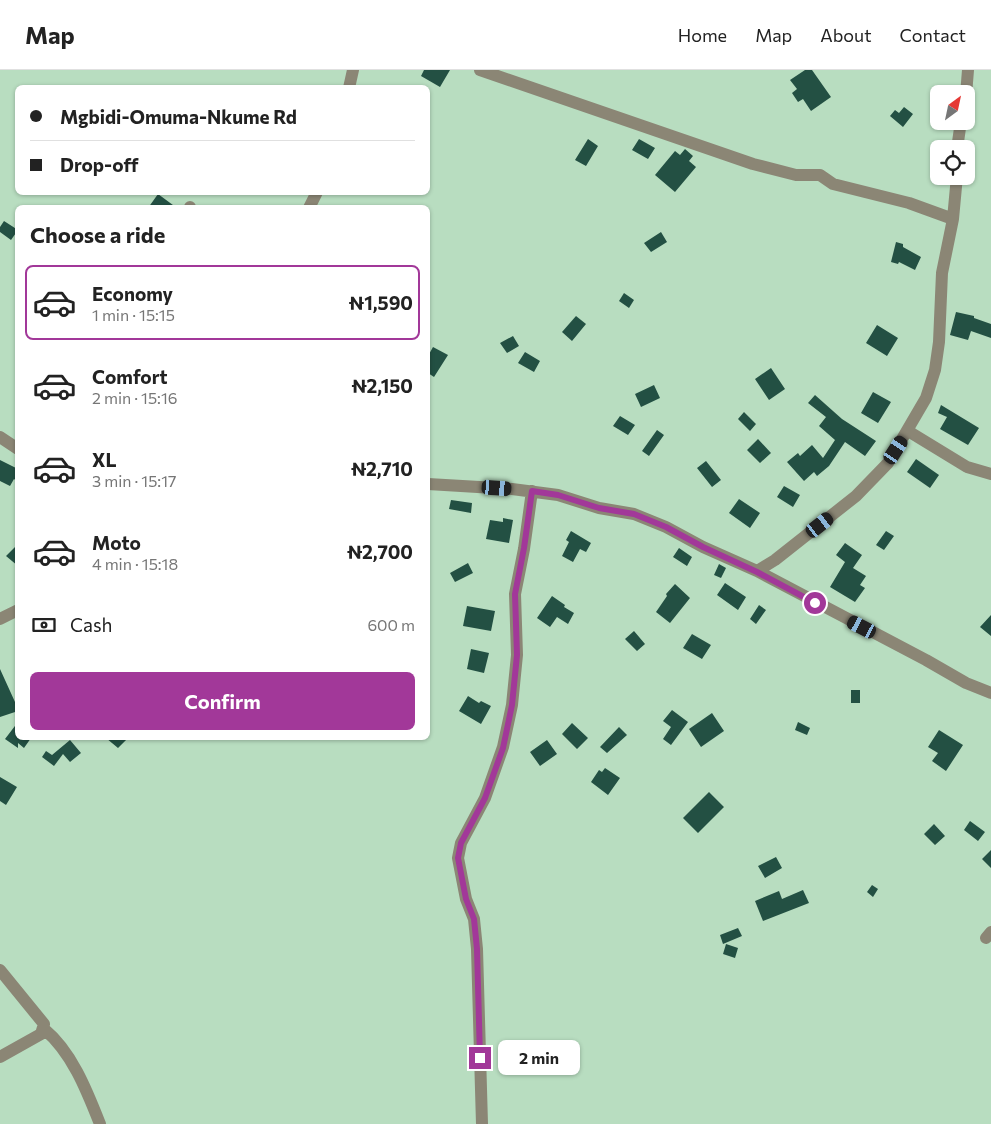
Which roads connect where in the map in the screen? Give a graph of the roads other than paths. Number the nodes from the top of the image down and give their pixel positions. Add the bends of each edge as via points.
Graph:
1 (352, 70) edge
2 (480, 70) edge
3 (968, 70) edge
4 (350, 85) edge
5 (967, 85) edge
6 (956, 185) edge
7 (952, 220) junction
8 (908, 431) junction
9 (0, 437) edge
10 (15, 447) edge
11 (991, 474) edge
12 (430, 484) edge
13 (532, 491) junction
14 (757, 572) junction
15 (15, 612) edge
16 (0, 619) edge
17 (991, 693) edge
18 (0, 970) edge
19 (44, 1029) junction
20 (0, 1057) edge
21 (100, 1124) edge
22 (482, 1124) edge

1 - 4 street
2 - 7 street via 753,164 796,175 820,175 834,184 909,203
3 - 5 street
6 - 7 street
7 - 8 street via 942,273 935,370 926,398
8 - 11 street via 967,467
8 - 14 street via 888,463 856,496
9 - 10 street
12 - 13 street
13 - 14 street via 634,514
13 - 22 street via 515,594 517,655 512,705 503,748 485,798 461,843 458,858 466,899 474,919 476,941
14 - 17 street via 966,683
15 - 16 street
18 - 19 street via 44,1024
19 - 20 street via 41,1034
19 - 21 street via 72,1063

